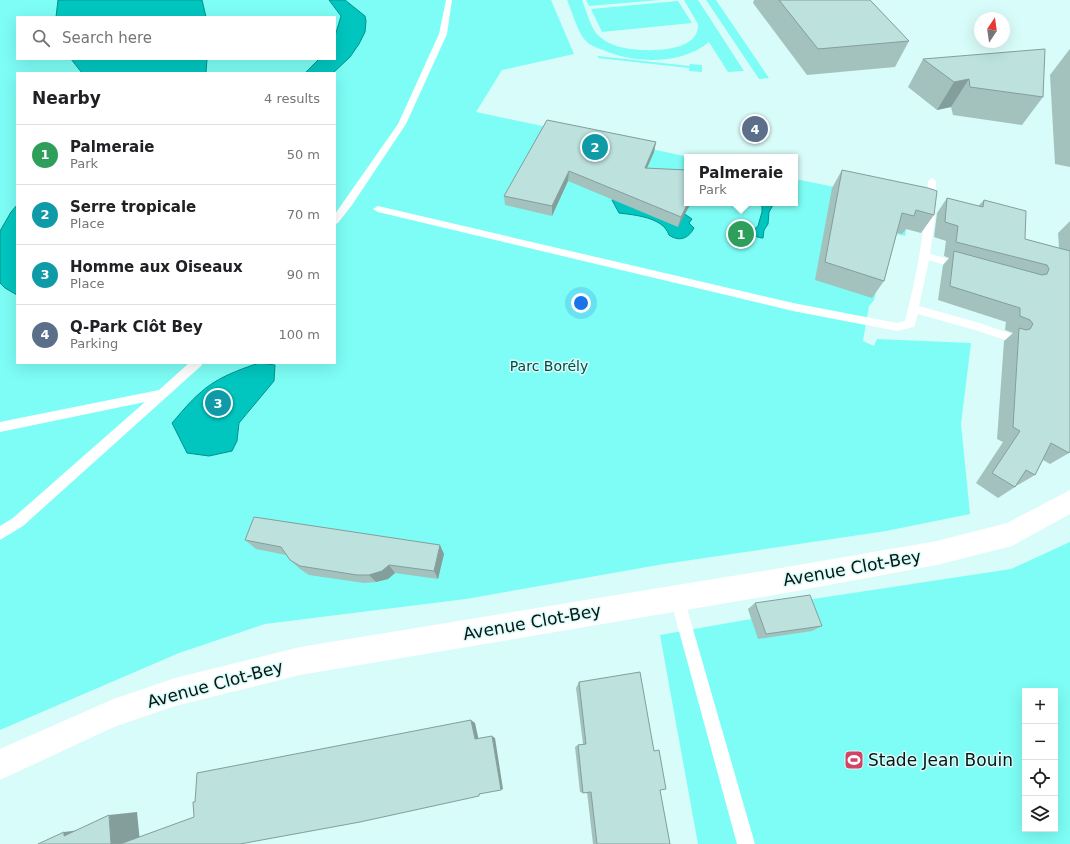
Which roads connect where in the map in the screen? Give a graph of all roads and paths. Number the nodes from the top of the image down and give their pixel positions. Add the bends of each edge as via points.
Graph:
1 (449, 0) edge
2 (932, 182) dead end
3 (378, 210) dead end
4 (336, 220) edge
5 (926, 256) junction
6 (970, 268) edge
7 (914, 310) junction
8 (1011, 338) dead end
9 (196, 364) edge
10 (164, 393) junction
11 (0, 427) edge
12 (1070, 501) edge
13 (0, 534) edge
14 (678, 598) junction
15 (0, 766) edge
16 (746, 844) edge

1 - 4 lane via 443,34 402,124
2 - 5 lane
3 - 7 lane via 877,325 897,327 910,324
5 - 6 lane
5 - 7 lane
7 - 8 lane
9 - 10 lane
10 - 11 lane
10 - 13 lane via 18,522
12 - 14 street, Avenue Clot-Bey via 1012,534 937,553
14 - 15 street, Avenue Clot-Bey via 300,661 175,692 111,714
14 - 16 lane

